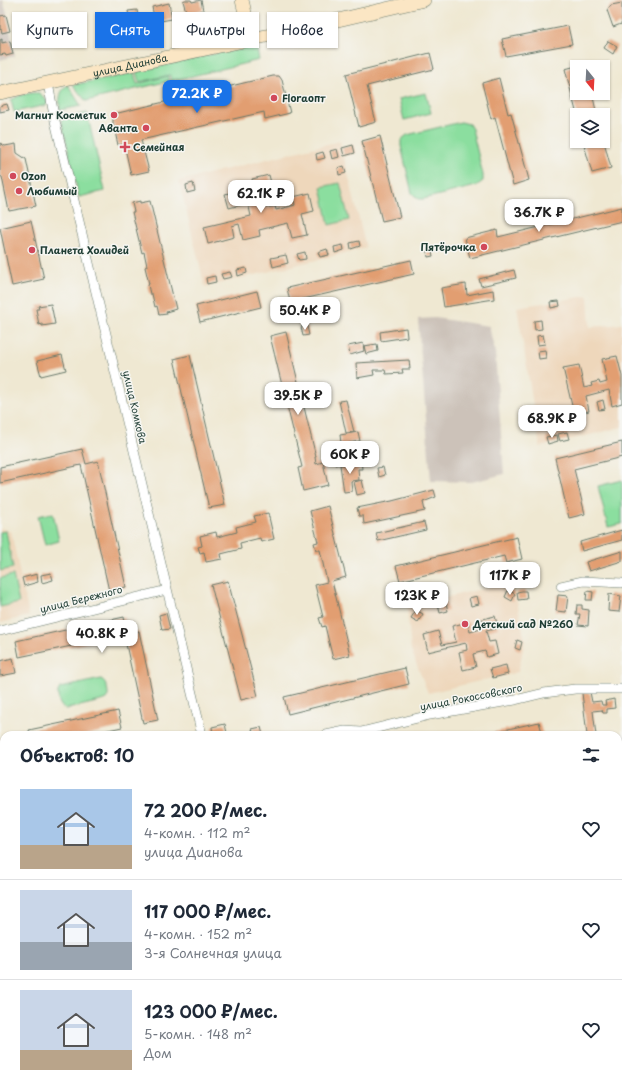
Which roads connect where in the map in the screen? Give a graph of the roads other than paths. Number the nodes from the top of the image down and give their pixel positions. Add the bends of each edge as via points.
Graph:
1 (242, 0) edge
2 (424, 0) edge
3 (244, 12) edge
4 (259, 37) edge
5 (209, 48) edge
6 (48, 83) junction
7 (0, 93) edge
8 (622, 583) edge
9 (561, 586) dead end
10 (167, 590) junction
11 (0, 631) edge
12 (622, 689) edge
13 (201, 731) edge
14 (365, 731) edge

1 - 3 main road
2 - 4 main road, улица Дианова
5 - 6 main road, улица Дианова
6 - 7 main road, улица Дианова
6 - 10 street, улица Комкова
8 - 9 street via 584,581
10 - 11 street, улица Бережного
10 - 13 street, улица Комкова
12 - 14 street, улица Рокоссовского via 560,691 430,715

